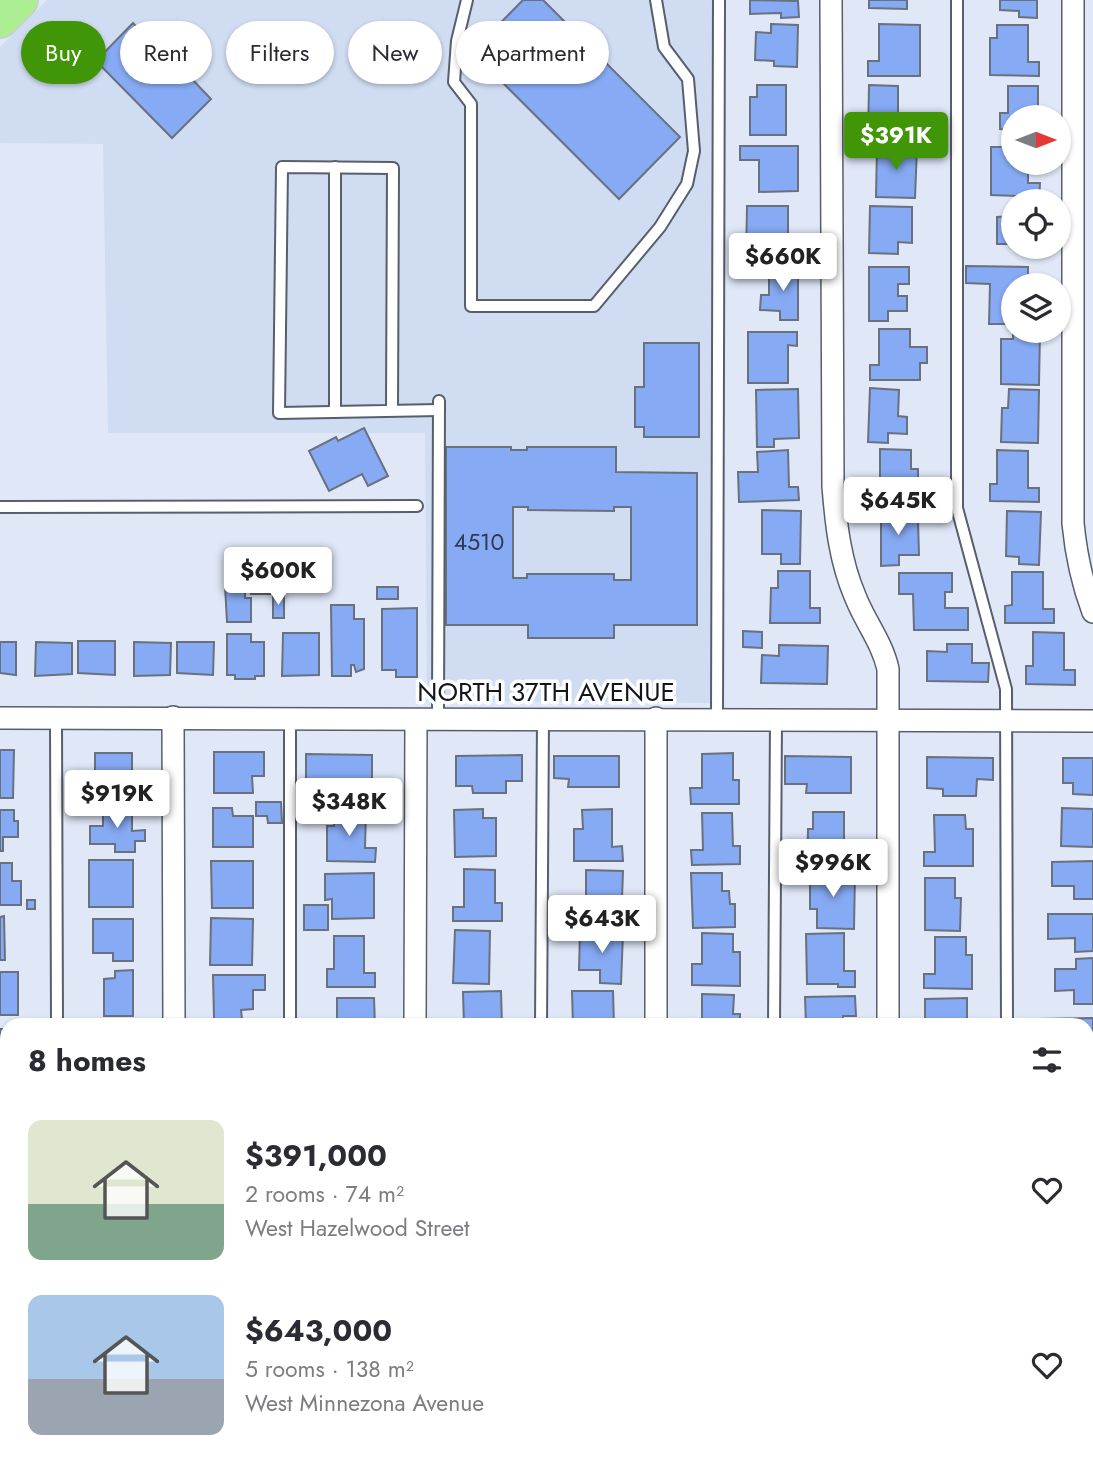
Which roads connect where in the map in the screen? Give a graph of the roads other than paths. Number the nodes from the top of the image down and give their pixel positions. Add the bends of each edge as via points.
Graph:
1 (20, 0) edge
2 (467, 0) edge
3 (656, 0) edge
4 (719, 0) edge
5 (831, 0) edge
6 (957, 0) edge
7 (1073, 0) edge
8 (0, 20) edge
9 (335, 167) junction
10 (392, 411) junction
11 (335, 412) junction
12 (417, 506) dead end
13 (0, 507) edge
14 (1093, 612) edge
15 (0, 718) edge
16 (173, 718) junction
17 (290, 718) junction
18 (56, 719) junction
19 (656, 719) junction
20 (717, 719) junction
21 (416, 720) junction
22 (438, 720) junction
23 (543, 720) junction
24 (776, 720) junction
25 (889, 720) junction
26 (1007, 721) junction
27 (1093, 721) edge
28 (57, 1018) edge
29 (174, 1018) edge
30 (290, 1018) edge
31 (415, 1018) edge
32 (541, 1018) edge
33 (656, 1018) edge
34 (774, 1018) edge
35 (888, 1018) edge
36 (1007, 1018) edge

1 - 8 highway
2 - 3 lane via 454,82 471,104 471,306 594,306 660,227 687,184 694,151 688,79 664,47
4 - 20 lane
5 - 25 street via 835,517 855,596 884,650
6 - 26 lane via 957,508 1006,689
7 - 14 street via 1073,523
9 - 10 lane via 393,168
9 - 11 lane
9 - 11 lane via 282,167 279,412
10 - 11 lane
10 - 22 lane via 439,406
12 - 13 lane
15 - 18 street, NORTH 37TH AVENUE
16 - 17 street, NORTH 37TH AVENUE
16 - 18 street, NORTH 37TH AVENUE
16 - 29 street
17 - 21 street, NORTH 37TH AVENUE
17 - 30 lane
18 - 28 lane
19 - 20 street, NORTH 37TH AVENUE
19 - 23 street, NORTH 37TH AVENUE
19 - 33 street
20 - 24 street, NORTH 37TH AVENUE
21 - 22 street, NORTH 37TH AVENUE
21 - 31 street
22 - 23 street, NORTH 37TH AVENUE
23 - 32 lane
24 - 25 street, NORTH 37TH AVENUE
24 - 34 lane
25 - 26 street, NORTH 37TH AVENUE
25 - 35 street
26 - 27 street, NORTH 37TH AVENUE
26 - 36 lane

